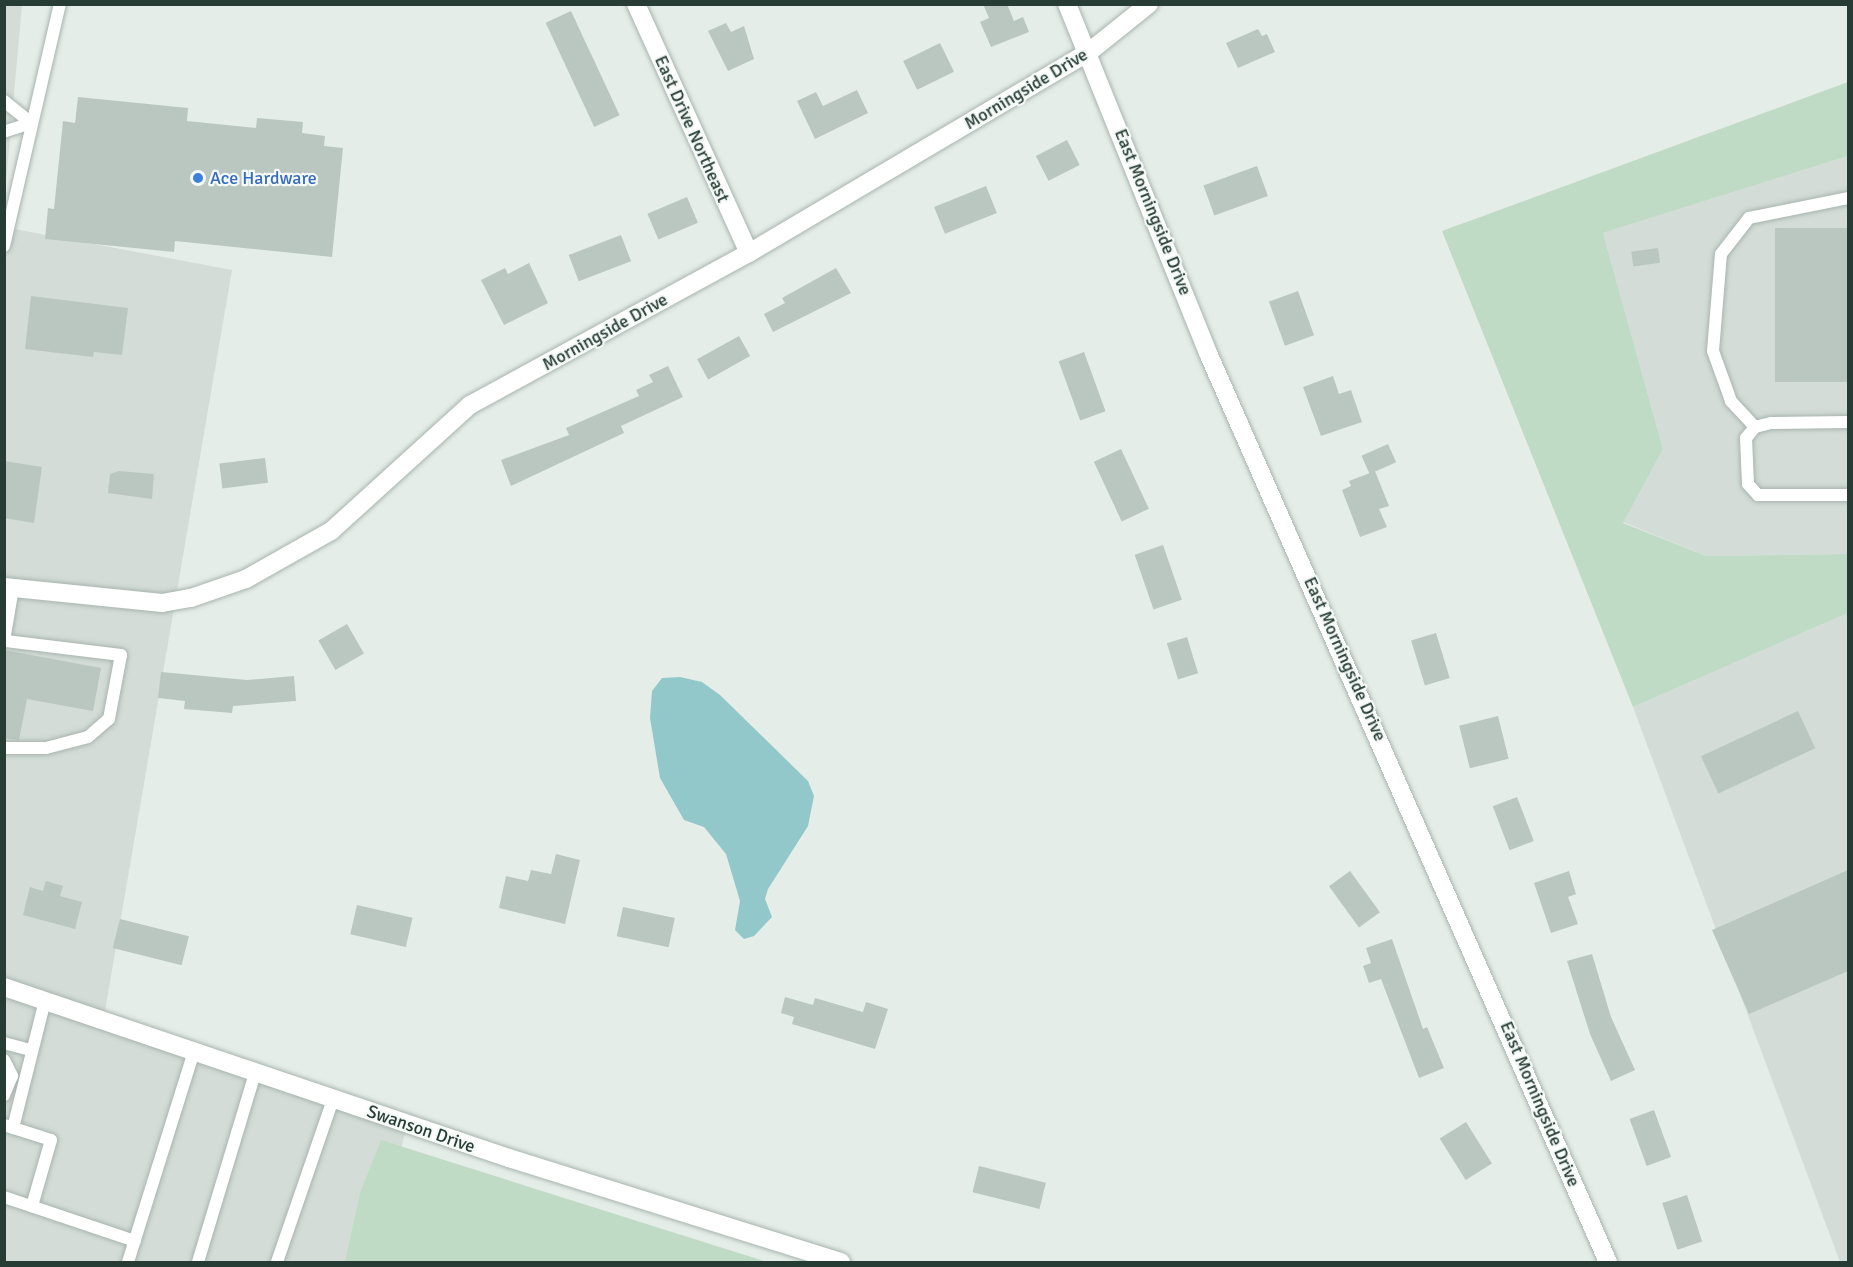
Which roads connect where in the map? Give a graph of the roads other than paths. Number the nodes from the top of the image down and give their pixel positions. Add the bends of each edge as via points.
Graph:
1 (60, 4) edge
2 (636, 4) edge
3 (1067, 4) edge
4 (1149, 4) edge
5 (1089, 52) junction
6 (4, 101) edge
7 (31, 123) junction
8 (4, 132) edge
9 (1848, 198) edge
10 (4, 246) edge
11 (749, 253) junction
12 (1848, 422) edge
13 (1755, 427) junction
14 (1848, 495) edge
15 (9, 587) edge
16 (5, 641) edge
17 (4, 748) edge
18 (4, 987) edge
19 (45, 1001) junction
20 (4, 1043) edge
21 (31, 1050) junction
22 (194, 1052) junction
23 (4, 1060) edge
24 (255, 1073) junction
25 (4, 1095) edge
26 (333, 1099) junction
27 (9, 1127) edge
28 (4, 1197) edge
29 (32, 1206) junction
30 (135, 1241) junction
31 (128, 1263) edge
32 (198, 1263) edge
33 (278, 1263) edge
34 (840, 1263) edge
35 (1608, 1263) edge

1 - 7 lane
2 - 11 street, East Drive Northeast
3 - 5 street, East Morningside Drive
4 - 5 street, Morningside Drive
5 - 11 street, Morningside Drive
5 - 35 street, East Morningside Drive via 1208,352
6 - 7 lane
7 - 8 lane
7 - 10 lane
9 - 13 lane via 1749,218 1721,254 1713,351 1731,401
11 - 15 street, Morningside Drive via 470,405 332,531 246,579 191,598 162,603
12 - 13 lane
13 - 14 lane via 1746,438 1748,484 1758,495
15 - 16 lane
16 - 17 lane via 121,655 109,719 88,737 46,748
18 - 19 street, Swanson Drive
19 - 21 lane
19 - 22 street, Swanson Drive
20 - 21 lane
21 - 27 lane
22 - 24 street, Swanson Drive
22 - 30 lane
23 - 25 lane via 12,1076
24 - 26 street, Swanson Drive
24 - 32 lane
26 - 33 lane
26 - 34 street, Swanson Drive
27 - 29 lane via 51,1140
28 - 29 lane
29 - 30 lane
30 - 31 lane

